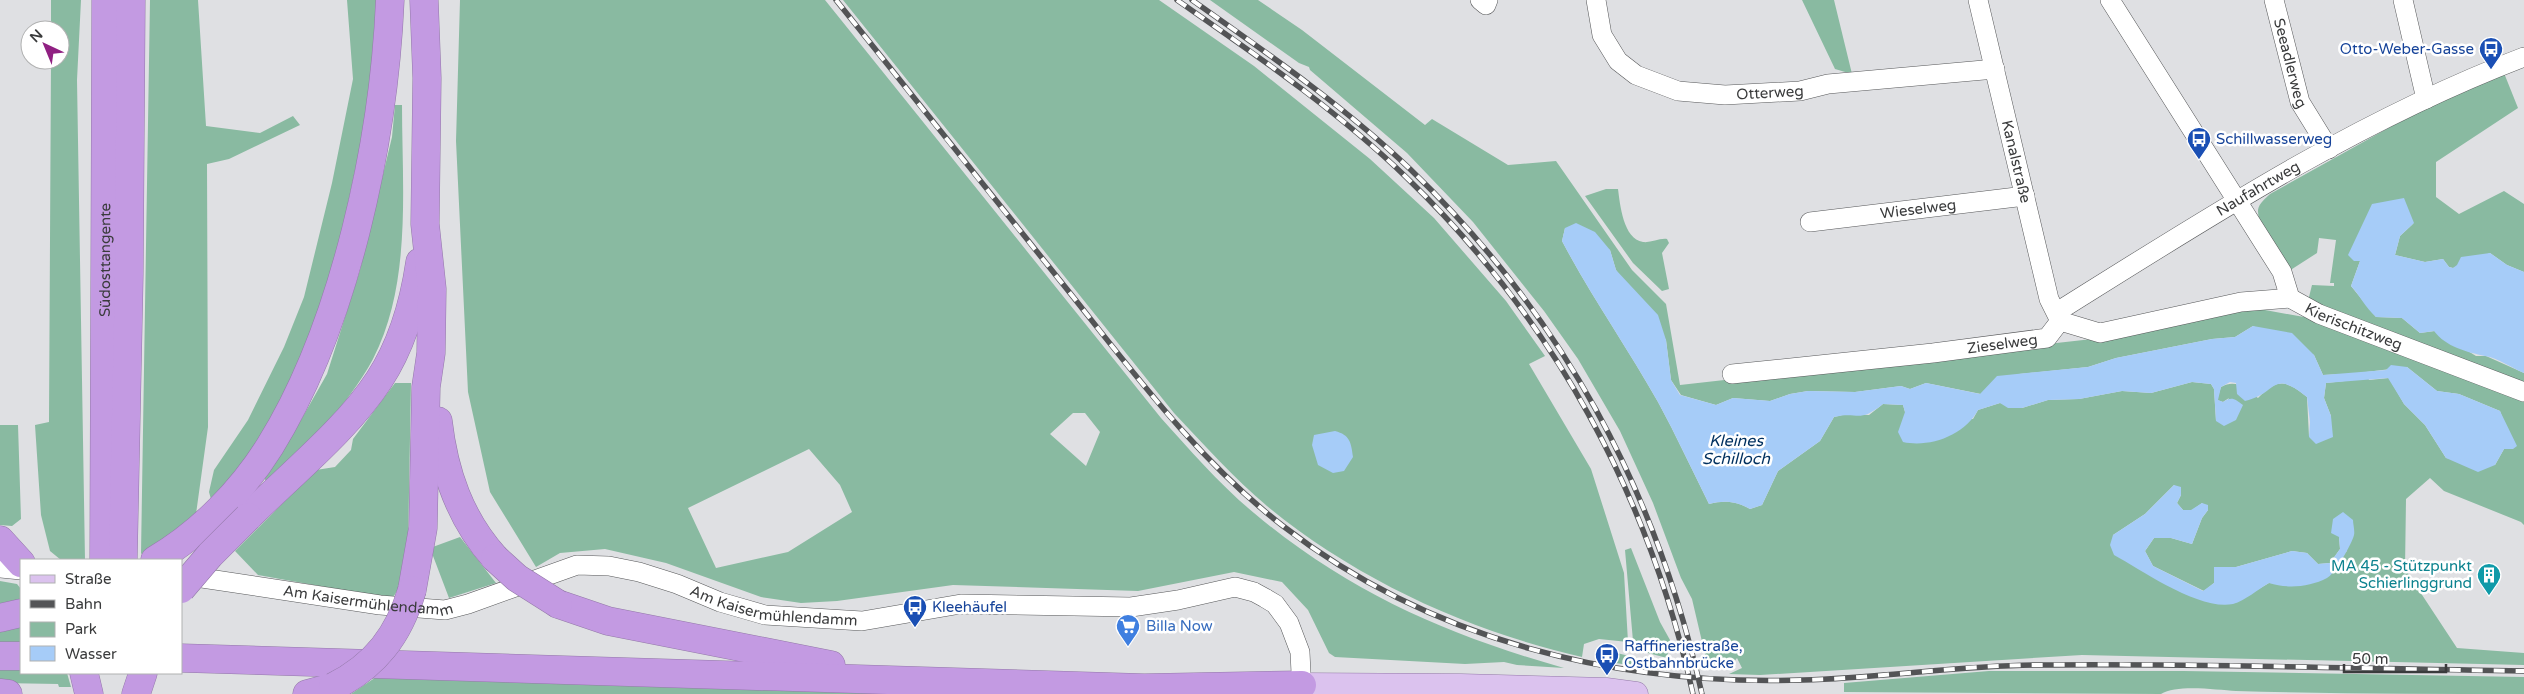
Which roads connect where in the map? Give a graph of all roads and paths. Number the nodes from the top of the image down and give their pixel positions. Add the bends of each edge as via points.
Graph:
1 (106, 0) edge
2 (131, 0) edge
3 (390, 0) edge
4 (424, 0) edge
5 (1596, 0) edge
6 (1978, 0) edge
7 (2110, 0) edge
8 (2274, 0) edge
9 (2403, 0) edge
10 (2524, 58) edge
11 (1995, 69) junction
12 (2426, 99) junction
13 (2330, 149) junction
14 (2025, 196) junction
15 (2236, 199) junction
16 (1810, 222) dead end
17 (425, 224) junction
18 (2290, 298) junction
19 (2059, 316) junction
20 (430, 353) junction
21 (1732, 374) dead end
22 (2524, 392) edge
23 (238, 509) junction
24 (114, 519) junction
25 (0, 540) edge
26 (104, 559) edge
27 (124, 559) edge
28 (156, 559) edge
29 (20, 561) edge
30 (0, 568) edge
31 (20, 570) edge
32 (182, 575) edge
33 (182, 588) edge
34 (20, 613) edge
35 (0, 618) edge
36 (0, 656) edge
37 (20, 656) edge
38 (182, 658) edge
39 (84, 674) edge
40 (103, 674) edge
41 (123, 674) edge
42 (143, 674) edge
43 (943, 682) junction
44 (320, 690) edge
45 (1302, 690) edge
46 (0, 693) edge
47 (8, 694) edge
48 (88, 694) edge
49 (103, 694) edge
50 (123, 694) edge
51 (136, 694) edge
52 (1636, 694) edge

1 - 24 highway, Südosttangente
2 - 24 highway, Südosttangente via 129,274
3 - 23 highway via 384,78 374,142 356,225 328,320 288,416
4 - 17 highway via 427,78
5 - 11 street, Otterweg via 1602,35 1618,61 1636,75 1678,91 1725,96 1800,91 1828,84
6 - 11 street, Kanalstraße
7 - 15 street
8 - 13 street, Seeadlerweg via 2300,102
9 - 12 street
10 - 12 street, Naufahrtweg
11 - 14 street, Kanalstraße
12 - 13 street, Naufahrtweg
13 - 15 street, Naufahrtweg
14 - 16 street, Wieselweg
14 - 19 street, Kanalstraße via 2049,299
15 - 18 street, Kierischitzweg via 2282,272
15 - 19 street, Naufahrtweg
17 - 20 highway via 432,289
17 - 23 highway via 408,315 380,378 348,419
18 - 19 street via 2241,302 2100,333
18 - 22 street, Kierischitzweg via 2318,314
19 - 21 street, Zieselweg via 2047,338
20 - 43 highway, bridge via 440,435 451,484 470,528 494,558 524,583 558,604 608,621 797,660
20 - 44 highway, bridge via 426,387 423,528 412,590 399,626 382,652 360,671
23 - 28 highway via 190,535
23 - 33 highway, bridge via 210,555
24 - 26 highway
24 - 27 highway
25 - 29 highway
30 - 31 street
32 - 45 street, Am Kaisermühlendamm via 380,605 444,610 577,565 609,566 639,572 765,615 862,621 961,604 1131,607 1235,587 1254,592 1275,604 1289,623 1300,652
34 - 35 highway
36 - 37 highway
38 - 43 highway
39 - 48 highway
40 - 49 highway
41 - 50 highway
42 - 51 highway
43 - 45 highway
45 - 52 main road via 1461,686 1606,690
46 - 47 highway

